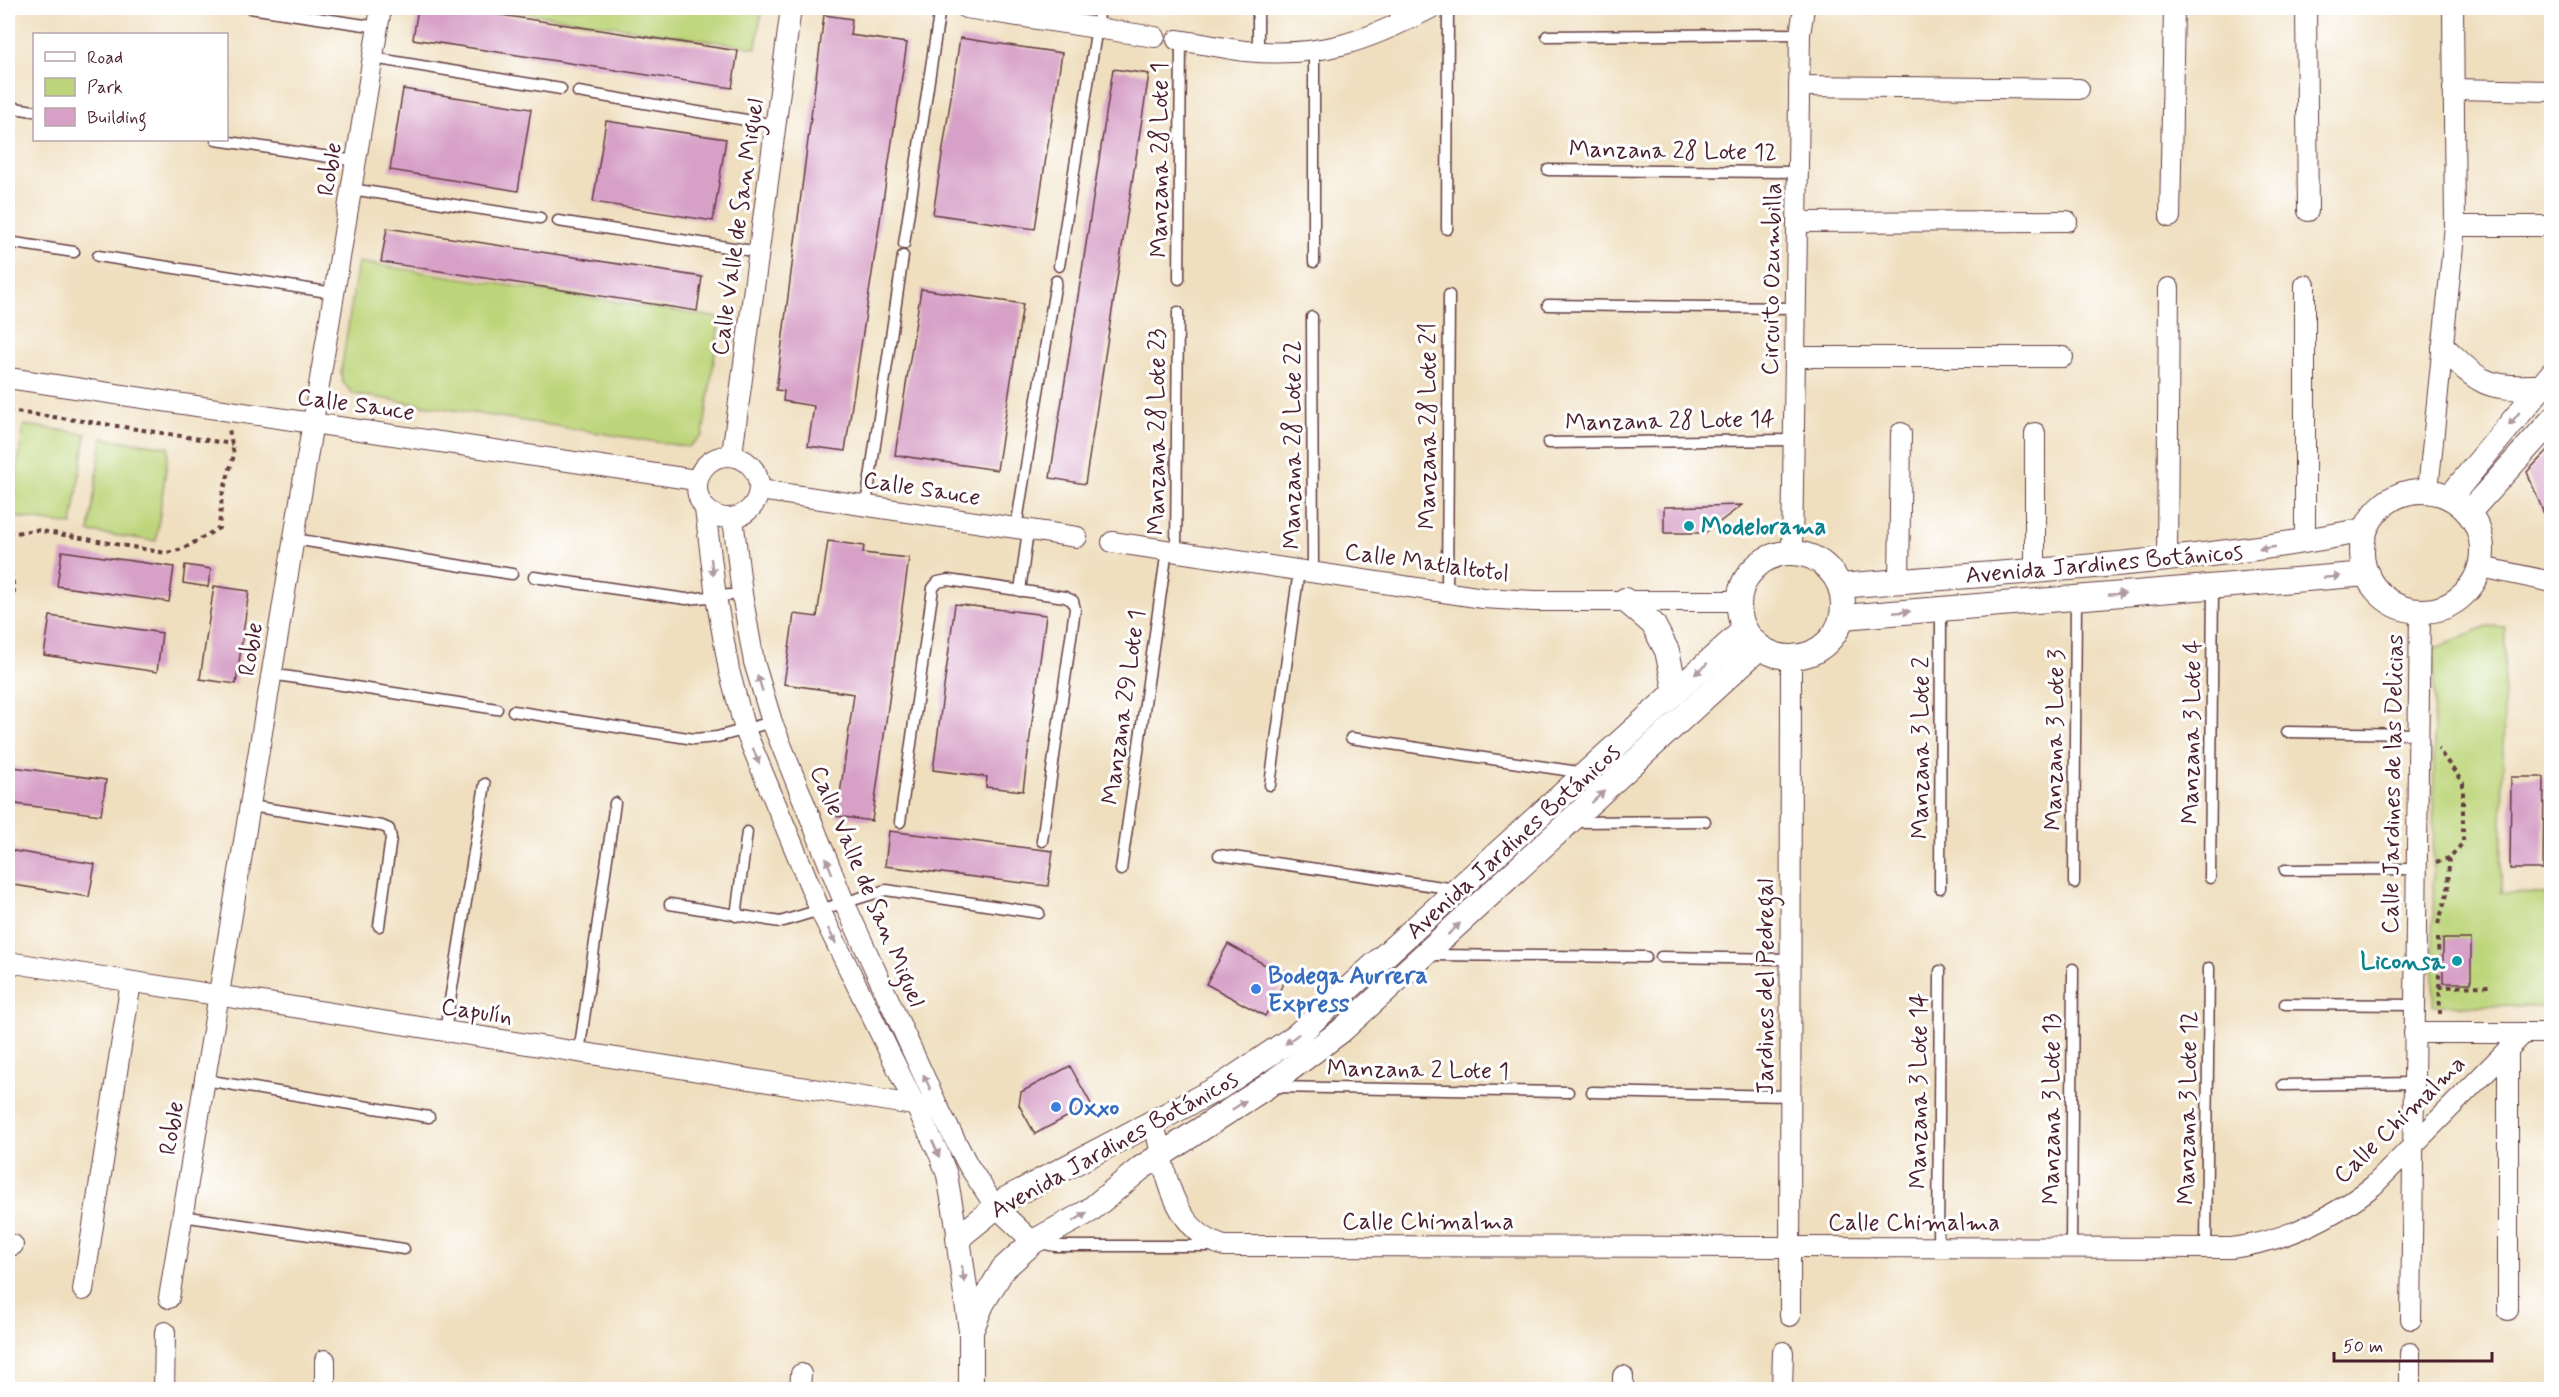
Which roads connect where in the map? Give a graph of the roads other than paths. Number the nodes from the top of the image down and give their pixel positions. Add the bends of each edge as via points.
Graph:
1 (250, 8) edge
2 (791, 8) edge
3 (939, 8) edge
4 (966, 8) edge
5 (1100, 8) edge
6 (1258, 8) edge
7 (1431, 8) edge
8 (1448, 8) edge
9 (1804, 8) edge
10 (2174, 8) edge
11 (2307, 8) edge
12 (2453, 8) edge
13 (379, 17) edge
14 (1396, 17) edge
15 (1097, 28) junction
16 (1800, 34) junction
17 (1547, 36) dead end
18 (1155, 37) dead end
19 (1179, 40) joint
20 (1258, 52) junction
21 (1314, 52) junction
22 (373, 58) junction
23 (1799, 86) junction
24 (561, 89) dead end
25 (2079, 89) dead end
26 (2453, 89) junction
27 (2552, 91) edge
28 (578, 92) dead end
29 (8, 107) edge
30 (33, 111) edge
31 (776, 125) junction
32 (223, 141) edge
33 (356, 161) junction
34 (1548, 170) dead end
35 (1798, 172) junction
36 (351, 189) junction
37 (2307, 211) dead end
38 (2170, 217) dead end
39 (540, 218) dead end
40 (558, 221) dead end
41 (2067, 221) dead end
42 (1797, 222) junction
43 (2455, 226) junction
44 (2552, 226) edge
45 (1447, 229) dead end
46 (8, 242) edge
47 (904, 244) dead end
48 (74, 252) dead end
49 (759, 252) junction
50 (98, 256) dead end
51 (903, 256) dead end
52 (1314, 262) dead end
53 (1059, 266) dead end
54 (1179, 279) dead end
55 (1056, 280) dead end
56 (2305, 285) dead end
57 (2169, 288) dead end
58 (334, 292) junction
59 (1449, 295) dead end
60 (1548, 305) dead end
61 (1796, 308) junction
62 (1178, 312) dead end
63 (1312, 317) dead end
64 (2444, 348) junction
65 (1795, 357) junction
66 (2063, 357) dead end
67 (8, 378) edge
68 (2546, 381) edge
69 (2552, 420) edge
70 (313, 423) junction
71 (1901, 433) dead end
72 (2035, 433) dead end
73 (1793, 440) junction
74 (1548, 442) dead end
75 (732, 454) junction
76 (696, 480) junction
77 (760, 490) junction
78 (2439, 494) junction
79 (866, 505) junction
80 (705, 509) junction
81 (2469, 512) junction
82 (733, 518) junction
83 (1022, 529) junction
84 (2366, 530) junction
85 (1077, 537) dead end
86 (294, 539) junction
87 (1112, 542) dead end
88 (2305, 542) junction
89 (1172, 551) junction
90 (1792, 551) junction
91 (2167, 558) junction
92 (2481, 567) junction
93 (2035, 569) junction
94 (1306, 571) junction
95 (512, 574) dead end
96 (2367, 574) junction
97 (534, 577) dead end
98 (1899, 581) junction
99 (2552, 582) edge
100 (1842, 586) junction
101 (2213, 586) junction
102 (1020, 591) junction
103 (1448, 592) junction
104 (742, 594) junction
105 (716, 597) junction
106 (2076, 598) junction
107 (1625, 600) junction
108 (1738, 601) junction
109 (1941, 609) junction
110 (2420, 611) junction
111 (1843, 617) junction
112 (1752, 639) junction
113 (1791, 658) junction
114 (272, 675) junction
115 (1676, 692) junction
116 (497, 709) dead end
117 (513, 711) dead end
118 (772, 722) junction
119 (745, 730) junction
120 (2287, 732) dead end
121 (2418, 734) junction
122 (1351, 738) dead end
123 (1587, 773) junction
124 (485, 784) dead end
125 (1270, 786) dead end
126 (615, 803) dead end
127 (250, 806) junction
128 (1705, 821) dead end
129 (900, 822) dead end
130 (1571, 822) junction
131 (747, 832) dead end
132 (1042, 841) dead end
133 (1219, 855) dead end
134 (2417, 869) junction
135 (1121, 870) dead end
136 (2285, 870) dead end
137 (2210, 878) dead end
138 (2074, 883) dead end
139 (1940, 888) dead end
140 (1459, 890) junction
141 (844, 902) junction
142 (670, 904) dead end
143 (820, 910) junction
144 (1039, 913) dead end
145 (736, 916) junction
146 (379, 926) dead end
147 (1426, 955) junction
148 (1646, 957) dead end
149 (1661, 957) dead end
150 (1791, 958) junction
151 (8, 962) edge
152 (2209, 968) dead end
153 (2073, 969) dead end
154 (1940, 971) dead end
155 (131, 982) junction
156 (219, 996) junction
157 (2415, 998) junction
158 (2285, 1004) dead end
159 (445, 1031) junction
160 (2414, 1033) junction
161 (2524, 1033) junction
162 (2552, 1033) edge
163 (2508, 1050) junction
164 (579, 1053) junction
165 (205, 1080) junction
166 (2414, 1083) junction
167 (2283, 1085) dead end
168 (1266, 1087) junction
169 (1568, 1092) dead end
170 (1592, 1092) dead end
171 (1790, 1096) junction
172 (913, 1105) junction
173 (939, 1109) junction
174 (429, 1117) dead end
175 (1154, 1123) junction
176 (2413, 1145) junction
177 (1107, 1148) junction
178 (1162, 1155) junction
179 (968, 1165) junction
180 (947, 1175) junction
181 (1119, 1185) junction
182 (995, 1206) junction
183 (183, 1216) junction
184 (958, 1238) junction
185 (1033, 1242) junction
186 (1224, 1246) junction
187 (1790, 1247) junction
188 (1938, 1248) junction
189 (2071, 1248) junction
190 (2206, 1248) junction
191 (404, 1249) dead end
192 (83, 1290) dead end
193 (169, 1298) dead end
194 (2508, 1310) dead end
195 (1790, 1316) dead end
196 (2411, 1319) dead end
197 (971, 1331) junction
198 (165, 1332) dead end
199 (1783, 1352) dead end
200 (2410, 1353) dead end
201 (325, 1360) dead end
202 (164, 1389) edge
203 (325, 1389) edge
204 (971, 1389) edge
205 (1782, 1389) edge
206 (2410, 1389) edge

1 - 13 lane
2 - 31 street, Calle Valle de San Miguel
3 - 47 lane
4 - 15 street
5 - 15 lane
6 - 20 lane
7 - 14 street
8 - 45 lane
9 - 16 street, Circuito Ozumbilla
10 - 38 street
11 - 37 street
12 - 26 street
13 - 22 street, Roble
14 - 21 street via 1353,43
15 - 18 street
15 - 53 lane
16 - 17 lane
16 - 23 street, Circuito Ozumbilla
19 - 20 street
19 - 54 lane, Manzana 28 Lote 1
20 - 21 street
21 - 52 lane
22 - 24 lane
22 - 33 street, Roble
23 - 25 street
23 - 35 street, Circuito Ozumbilla
26 - 27 street
26 - 43 street
28 - 31 lane
29 - 30 lane
31 - 49 street, Calle Valle de San Miguel
32 - 33 lane
33 - 36 street, Roble
34 - 35 lane, Manzana 28 Lote 12
35 - 42 street, Circuito Ozumbilla
36 - 39 lane
36 - 58 street, Roble
40 - 49 lane
41 - 42 street
42 - 61 street, Circuito Ozumbilla
43 - 44 street
43 - 64 street
46 - 48 lane
49 - 75 street, Calle Valle de San Miguel
50 - 58 lane
51 - 79 lane
55 - 83 lane
56 - 88 street
57 - 91 street
58 - 70 street, Roble
59 - 103 lane, Manzana 28 Lote 21
60 - 61 lane
61 - 65 street, Circuito Ozumbilla
62 - 89 lane, Manzana 28 Lote 23
63 - 94 lane, Manzana 28 Lote 22
64 - 68 street via 2485,382 2511,387
64 - 78 street
65 - 66 street
65 - 73 street, Circuito Ozumbilla
67 - 70 street, Calle Sauce
68 -> 78 street
69 - 81 street
70 - 76 street, Calle Sauce
70 - 86 street, Roble
71 - 98 street
72 - 93 street
73 - 74 lane, Manzana 28 Lote 14
73 - 90 street, Circuito Ozumbilla
75 - 76 street via 713,459
75 - 77 street via 750,463
76 - 80 street via 697,496
77 - 79 street, Calle Sauce
77 - 82 street via 751,508
78 - 81 street
78 - 84 street via 2402,494 2379,508
79 - 83 street, Calle Sauce
80 - 82 street via 717,517
80 -> 105 street, Calle Valle de San Miguel
81 - 92 street via 2482,538
82 - 104 street, Calle Valle de San Miguel
83 - 85 street, Calle Sauce
83 - 102 lane
84 - 88 street, Avenida Jardines Botánicos
84 - 96 street via 2362,552
86 - 95 lane
86 - 114 street, Roble
87 - 89 street, Calle Matlaltotol
88 -> 91 street, Avenida Jardines Botánicos
89 - 94 street, Calle Matlaltotol
89 - 135 lane, Manzana 29 Lote 1
90 - 100 street via 1822,561
90 - 108 street via 1766,558 1746,575
91 - 93 street, Avenida Jardines Botánicos
92 - 99 street
92 - 110 street via 2467,592 2443,607
93 - 98 street, Avenida Jardines Botánicos
94 - 103 street, Calle Matlaltotol
94 - 125 lane, Manzana 28 Lote 22
101 -> 96 street, Avenida Jardines Botánicos
96 - 110 street via 2378,592 2395,604
97 - 105 lane via 662,597
98 - 100 street, Avenida Jardines Botánicos
100 - 111 street
106 -> 101 street, Avenida Jardines Botánicos
101 - 137 lane, Manzana 3 Lote 4
102 - 129 lane via 948,580 935,584
102 - 132 lane via 1070,598 1075,604
103 - 107 street, Calle Matlaltotol via 1508,600
104 - 105 lane
118 -> 104 street, Calle Valle de San Miguel via 754,662
105 - 119 street, Calle Valle de San Miguel
106 - 109 street, Avenida Jardines Botánicos
106 - 138 lane, Manzana 3 Lote 3
107 - 108 street, Calle Matlaltotol
107 - 115 street via 1653,624 1667,651
108 - 112 street
111 -> 109 street, Avenida Jardines Botánicos
109 - 139 lane, Manzana 3 Lote 2
110 - 121 street, Calle Jardines de las Delicias
111 - 113 street via 1833,638 1824,646 1814,653
112 - 113 street via 1775,655
112 -> 115 street, Avenida Jardines Botánicos
130 -> 112 street, Avenida Jardines Botánicos
113 - 150 street, Jardines del Pedregal
114 - 116 lane
114 - 127 street, Roble
115 - 123 street, Avenida Jardines Botánicos
117 - 119 lane via 694,739
118 - 119 lane
141 -> 118 street, Calle Valle de San Miguel
119 -> 143 street, Calle Valle de San Miguel
120 - 121 lane
121 - 134 street, Calle Jardines de las Delicias
122 - 123 lane
123 - 140 street, Avenida Jardines Botánicos
124 - 159 lane
126 - 164 lane
127 - 146 lane via 389,829
127 - 156 street, Roble
128 - 130 lane
147 -> 130 street, Avenida Jardines Botánicos
131 - 145 lane
133 - 140 lane
134 - 136 lane
134 - 157 street, Calle Jardines de las Delicias
140 -> 175 street, Avenida Jardines Botánicos via 1296,1036 1252,1068
141 - 143 lane
141 - 144 lane via 886,890
173 -> 141 street, Calle Valle de San Miguel
142 - 145 lane
143 - 145 lane via 780,922
143 -> 172 street, Calle Valle de San Miguel
147 - 148 lane
147 - 168 street, Avenida Jardines Botánicos via 1341,1031
149 - 150 lane
150 - 171 street, Jardines del Pedregal
151 - 155 street, Capulín
152 - 190 lane, Manzana 3 Lote 12
153 - 189 lane, Manzana 3 Lote 13
154 - 188 lane, Manzana 3 Lote 14
155 - 156 street, Capulín
155 - 192 street
156 - 159 street, Capulín
156 - 165 street, Roble
157 - 158 lane
157 - 160 street, Calle Jardines de las Delicias
159 - 164 street, Capulín
160 - 161 street, Calle Chimalma
160 - 166 street, Calle Jardines de las Delicias
161 - 162 street, Calle Chimalma
161 - 163 street, Calle Chimalma
163 - 176 street, Calle Chimalma
163 - 194 street
164 - 172 street, Capulín
165 - 174 lane
165 - 183 street, Roble
166 - 167 lane
166 - 176 street, Calle Jardines de las Delicias
168 - 169 lane, Manzana 2 Lote 1
178 -> 168 street, Avenida Jardines Botánicos
170 - 171 lane
171 - 187 street, Jardines del Pedregal
172 - 173 street, Capulín
172 -> 180 street, Calle Valle de San Miguel
173 - 179 street, Calle Valle de San Miguel
175 - 177 street, Avenida Jardines Botánicos
175 - 178 street, Calle Chimalma
176 - 190 street, Calle Chimalma via 2355,1201 2307,1228 2255,1245
176 - 196 street, Calle Jardines de las Delicias
177 - 181 street
177 - 182 street, Avenida Jardines Botánicos
178 - 181 street, Avenida Jardines Botánicos
178 - 186 street, Calle Chimalma via 1172,1194 1182,1214 1197,1232
179 - 180 lane
179 - 182 street, Calle Valle de San Miguel
180 - 184 street, Calle Valle de San Miguel
185 -> 181 street, Avenida Jardines Botánicos via 1089,1211
182 - 184 street, Avenida Jardines Botánicos
182 - 185 street, Calle Valle de San Miguel
183 - 191 lane
183 - 193 street, Roble
184 -> 197 street, Avenida Jardines Botánicos
185 - 186 lane, Calle Chimalma via 1055,1246
185 - 197 street, Avenida Jardines Botánicos via 1003,1269
186 - 187 street, Calle Chimalma
187 - 188 street, Calle Chimalma
187 - 195 street, Jardines del Pedregal
188 - 189 street, Calle Chimalma
189 - 190 street, Calle Chimalma
197 - 204 street, Avenida Jardines Botánicos
198 - 202 street
199 - 205 street
200 - 206 street
201 - 203 street

